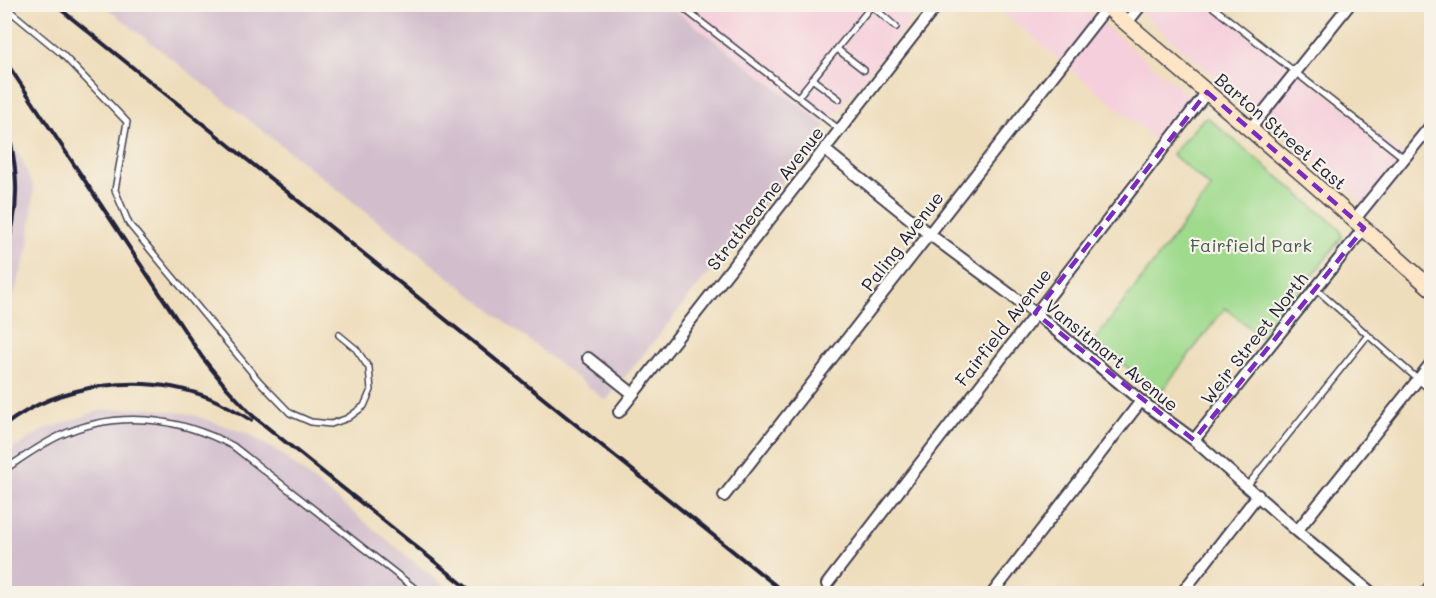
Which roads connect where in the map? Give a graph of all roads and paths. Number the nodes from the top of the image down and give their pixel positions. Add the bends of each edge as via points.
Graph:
1 (678, 4) edge
2 (1142, 4) edge
3 (1209, 4) edge
4 (1350, 4) edge
5 (872, 5) edge
6 (4, 6) edge
7 (1105, 6) edge
8 (932, 7) edge
9 (1126, 24) junction
10 (896, 27) dead end
11 (837, 49) junction
12 (864, 70) dead end
13 (1295, 72) junction
14 (812, 79) junction
15 (1207, 92) junction
16 (798, 97) junction
17 (839, 99) dead end
18 (1431, 124) edge
19 (1250, 129) junction
20 (840, 130) junction
21 (825, 150) junction
22 (1404, 158) junction
23 (1359, 224) junction
24 (929, 234) junction
25 (1315, 288) junction
26 (1431, 289) edge
27 (1035, 314) junction
28 (339, 335) dead end
29 (1368, 336) junction
30 (588, 357) dead end
31 (1431, 363) edge
32 (1418, 380) junction
33 (1431, 392) edge
34 (632, 393) junction
35 (1142, 401) junction
36 (619, 412) dead end
37 (1194, 440) junction
38 (4, 470) edge
39 (1247, 486) junction
40 (1258, 495) junction
41 (724, 496) dead end
42 (1297, 531) junction
43 (827, 584) dead end
44 (1431, 584) edge
45 (422, 594) edge
46 (992, 594) edge
47 (1181, 594) edge
48 (1373, 594) edge
49 (1424, 594) edge

1 - 16 lane
2 - 9 street
3 - 13 lane
4 - 13 street
5 - 10 lane
5 - 11 lane
6 - 28 lane via 62,54 127,122 115,190 129,224 290,413 311,422 332,424 364,406 370,390 369,368 356,349
7 - 9 main road, Barton Street East
7 - 24 street, Paling Avenue
8 - 20 street, Strathearne Avenue
9 - 15 main road, Barton Street East
11 - 12 lane
11 - 14 lane
13 - 19 street
13 - 22 lane
14 - 16 lane
14 - 17 lane
15 - 19 main road, Barton Street East
15 - 27 street, Fairfield Avenue
16 - 20 lane
18 - 22 street, Weir Street North
19 - 23 main road, Barton Street East
20 - 21 street, Strathearne Avenue
21 - 24 street, Vansitmart Avenue
21 - 34 street, Strathearne Avenue
22 - 23 street, Weir Street North
23 - 25 street, Weir Street North
23 - 26 main road, Barton Street East
24 - 27 street, Vansitmart Avenue
24 - 41 street, Paling Avenue
25 - 29 lane
25 - 37 street, Weir Street North
27 - 35 street, Vansitmart Avenue
27 - 43 street, Fairfield Avenue
29 - 32 lane
29 - 39 lane
30 - 34 street
31 - 32 street
32 - 33 lane
32 - 42 street
34 - 36 street, Strathearne Avenue
35 - 37 street, Vansitmart Avenue
35 - 46 street
37 - 39 street, Vansitmart Avenue
38 - 45 lane via 60,436 94,424 151,420 207,432 233,446
39 - 40 street, Vansitmart Avenue
40 - 42 street, Vansitmart Avenue
40 - 47 street
42 - 48 street, Vansitmart Avenue
44 - 49 street

